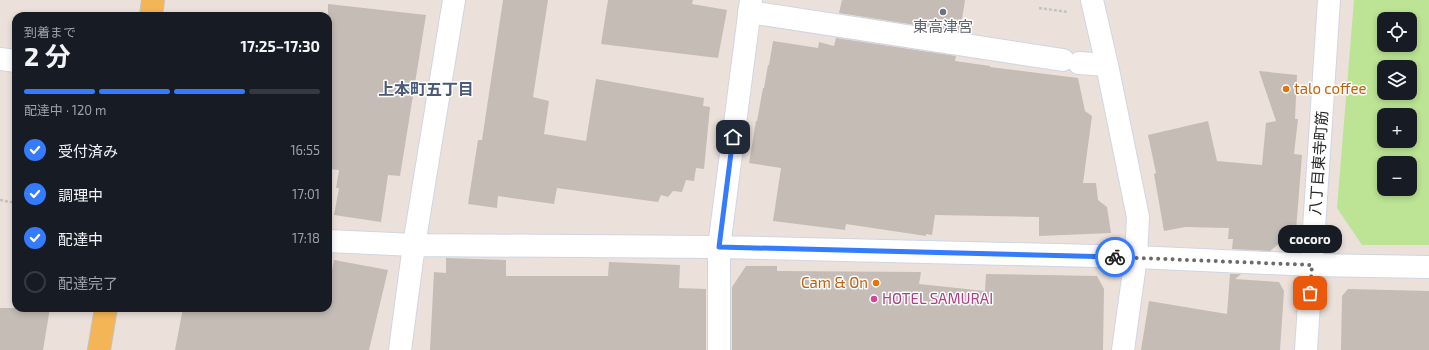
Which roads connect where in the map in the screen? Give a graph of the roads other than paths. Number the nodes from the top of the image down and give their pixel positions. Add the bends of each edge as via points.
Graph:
1 (154, 0) edge
2 (454, 0) edge
3 (1092, 0) edge
4 (1330, 0) edge
5 (750, 6) edge
6 (152, 12) edge
7 (0, 59) edge
8 (12, 60) edge
9 (1107, 65) junction
10 (332, 241) edge
11 (414, 244) junction
12 (719, 247) junction
13 (1136, 257) junction
14 (1312, 265) junction
15 (1429, 267) edge
16 (105, 312) edge
17 (99, 350) edge
18 (400, 350) edge
19 (719, 350) edge
20 (1123, 350) edge
21 (1306, 350) edge

1 - 6 main road
2 - 11 street
3 - 9 street
4 - 14 street, 八丁目東寺町筋
5 - 9 street via 1071,62
5 - 12 street
7 - 8 street
9 - 13 street via 1138,217
10 - 11 street
11 - 12 street
11 - 18 street
12 - 13 street
12 - 19 street
13 - 14 street
13 - 20 street
14 - 15 street
14 - 21 street, 八丁目東寺町筋
16 - 17 main road

